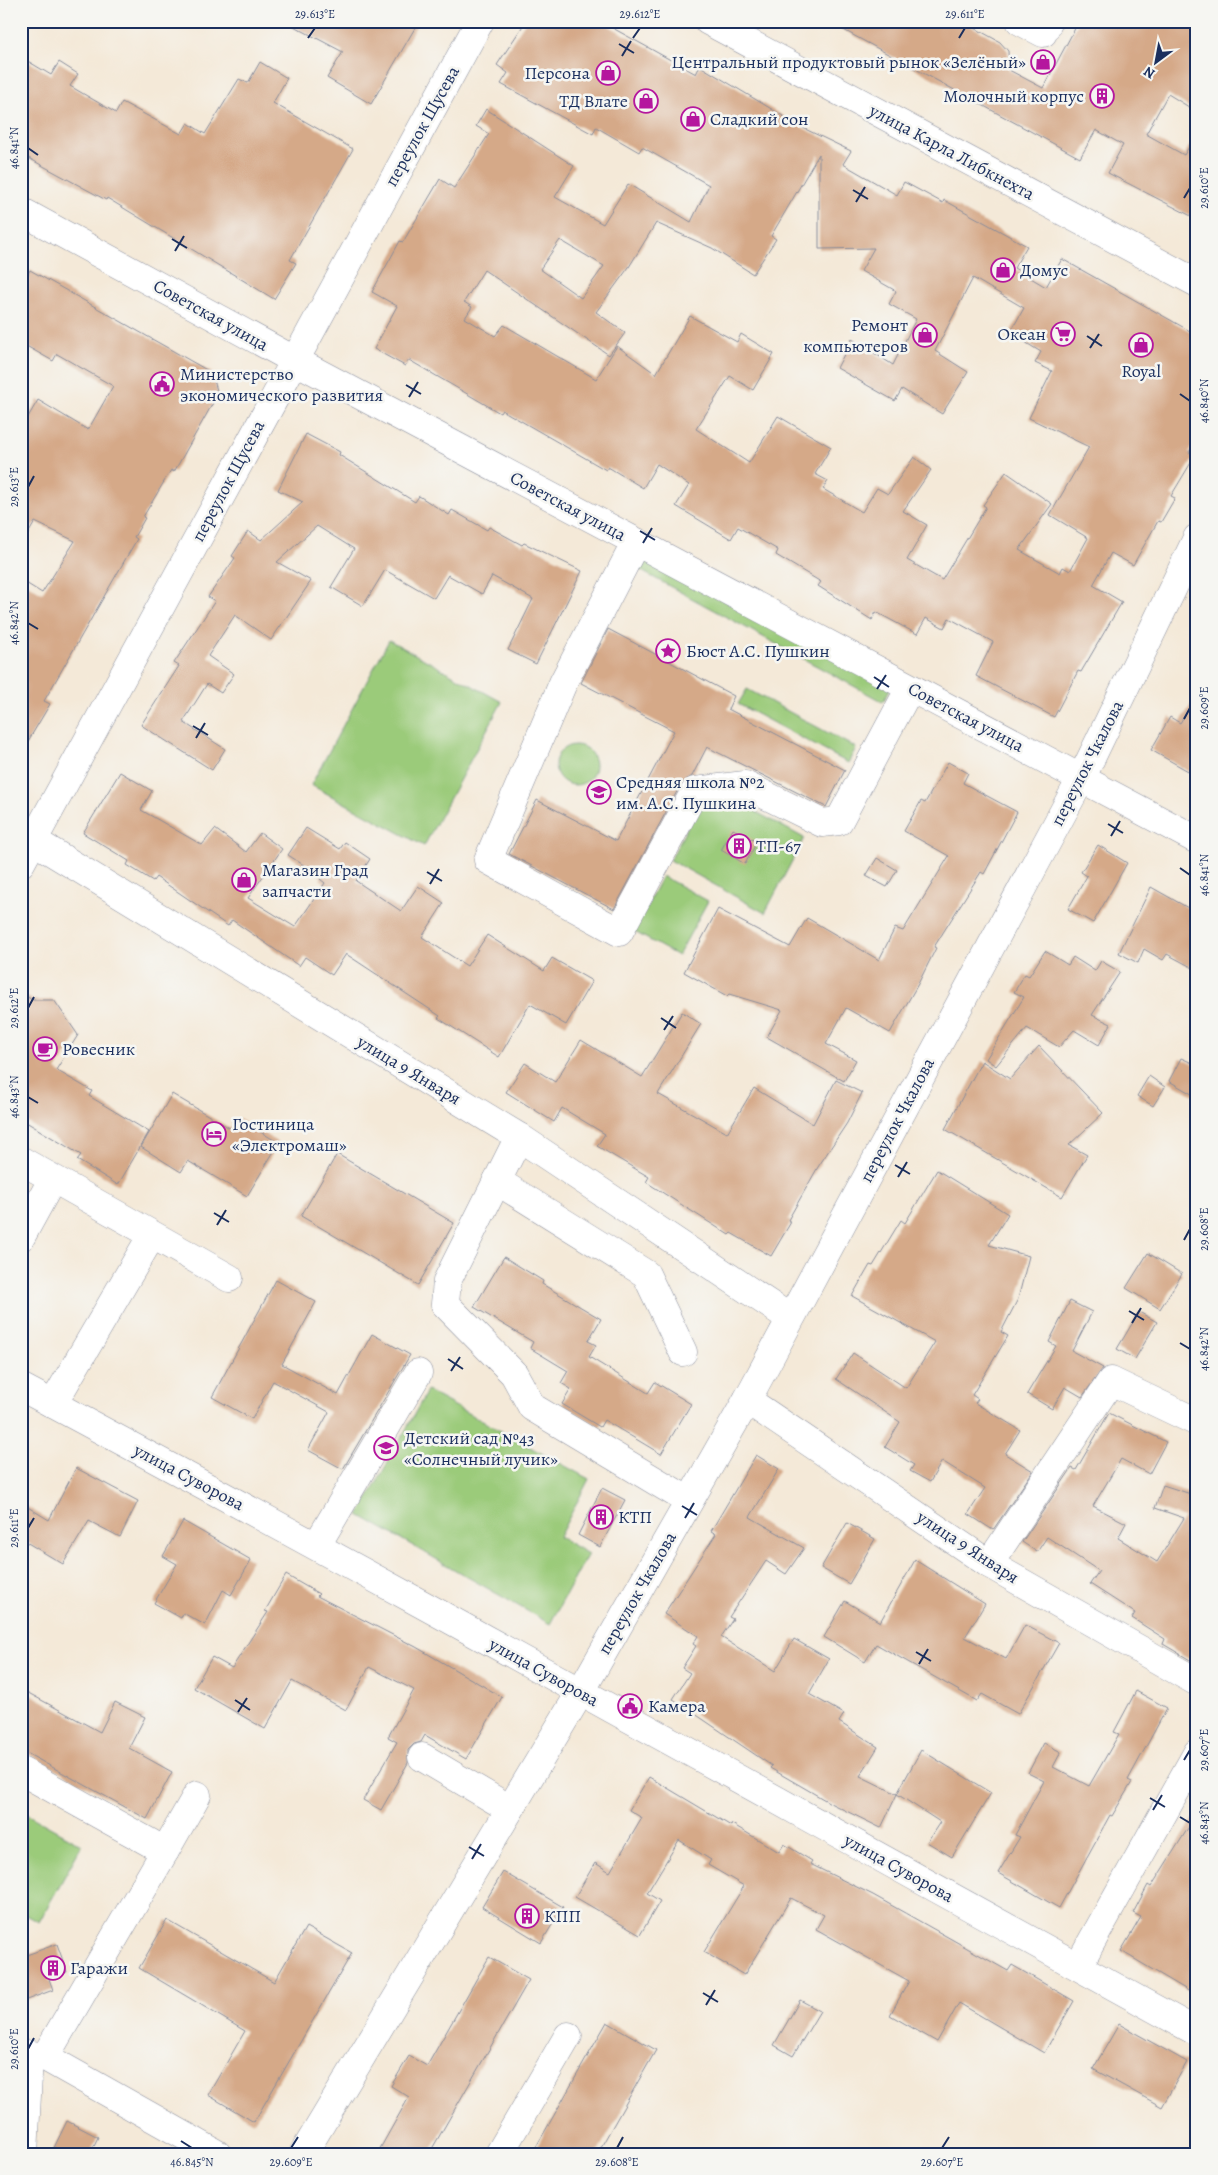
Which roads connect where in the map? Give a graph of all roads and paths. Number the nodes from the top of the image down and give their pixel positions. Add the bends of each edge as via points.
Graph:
1 (480, 21) edge
2 (708, 21) edge
3 (1020, 21) edge
4 (1049, 21) edge
5 (21, 211) edge
6 (1197, 282) edge
7 (294, 360) junction
8 (1197, 538) edge
9 (636, 542) junction
10 (910, 688) junction
11 (1081, 779) junction
12 (1197, 840) edge
13 (26, 846) edge
14 (519, 1137) junction
15 (22, 1161) edge
16 (52, 1180) junction
17 (497, 1181) junction
18 (152, 1235) junction
19 (21, 1237) edge
20 (229, 1278) dead end
21 (790, 1318) junction
22 (683, 1352) dead end
23 (418, 1373) dead end
24 (23, 1393) edge
25 (747, 1400) junction
26 (53, 1404) junction
27 (1197, 1422) edge
28 (689, 1502) junction
29 (317, 1545) junction
30 (989, 1564) junction
31 (1197, 1682) edge
32 (580, 1693) junction
33 (1197, 1753) edge
34 (422, 1757) dead end
35 (21, 1772) edge
36 (197, 1795) dead end
37 (510, 1809) junction
38 (165, 1851) junction
39 (1078, 1966) junction
40 (1197, 2032) edge
41 (568, 2036) dead end
42 (32, 2055) edge
43 (24, 2154) edge
44 (217, 2154) edge
45 (303, 2154) edge
46 (499, 2154) edge

1 - 7 street, переулок Щусева
2 - 6 street, улица Карла Либкнехта
3 - 4 street via 1043,33
5 - 7 street, Советская улица
7 - 9 street, Советская улица
7 - 13 street, переулок Щусева
8 - 11 street, переулок Чкалова
9 - 10 street, Советская улица
9 - 10 street via 563,683 488,860 619,932 695,791 745,785 822,823 839,821
10 - 11 street, Советская улица
11 - 12 street, Советская улица
11 - 21 street, переулок Чкалова
13 - 14 street, улица 9 Января
14 - 17 street
14 - 21 street, улица 9 Января
15 - 16 street
16 - 18 street
16 - 19 street
17 - 22 street via 646,1274
17 - 28 street via 447,1281 445,1304 514,1374 532,1407
18 - 20 street
18 - 26 street
21 - 25 street, переулок Чкалова
23 - 29 street
24 - 26 street, улица Суворова
25 - 28 street, переулок Чкалова
25 - 30 street, улица 9 Января
26 - 29 street, улица Суворова
27 - 30 street via 1111,1381
28 - 32 street, переулок Чкалова
29 - 32 street, улица Суворова
30 - 31 street, улица 9 Января
32 - 37 street, переулок Чкалова
32 - 39 street, улица Суворова
33 - 39 street
34 - 37 street
35 - 38 street
36 - 38 street
37 - 45 street, переулок Чкалова
38 - 42 street
39 - 40 street, улица Суворова
41 - 46 street
42 - 43 street
42 - 44 street

